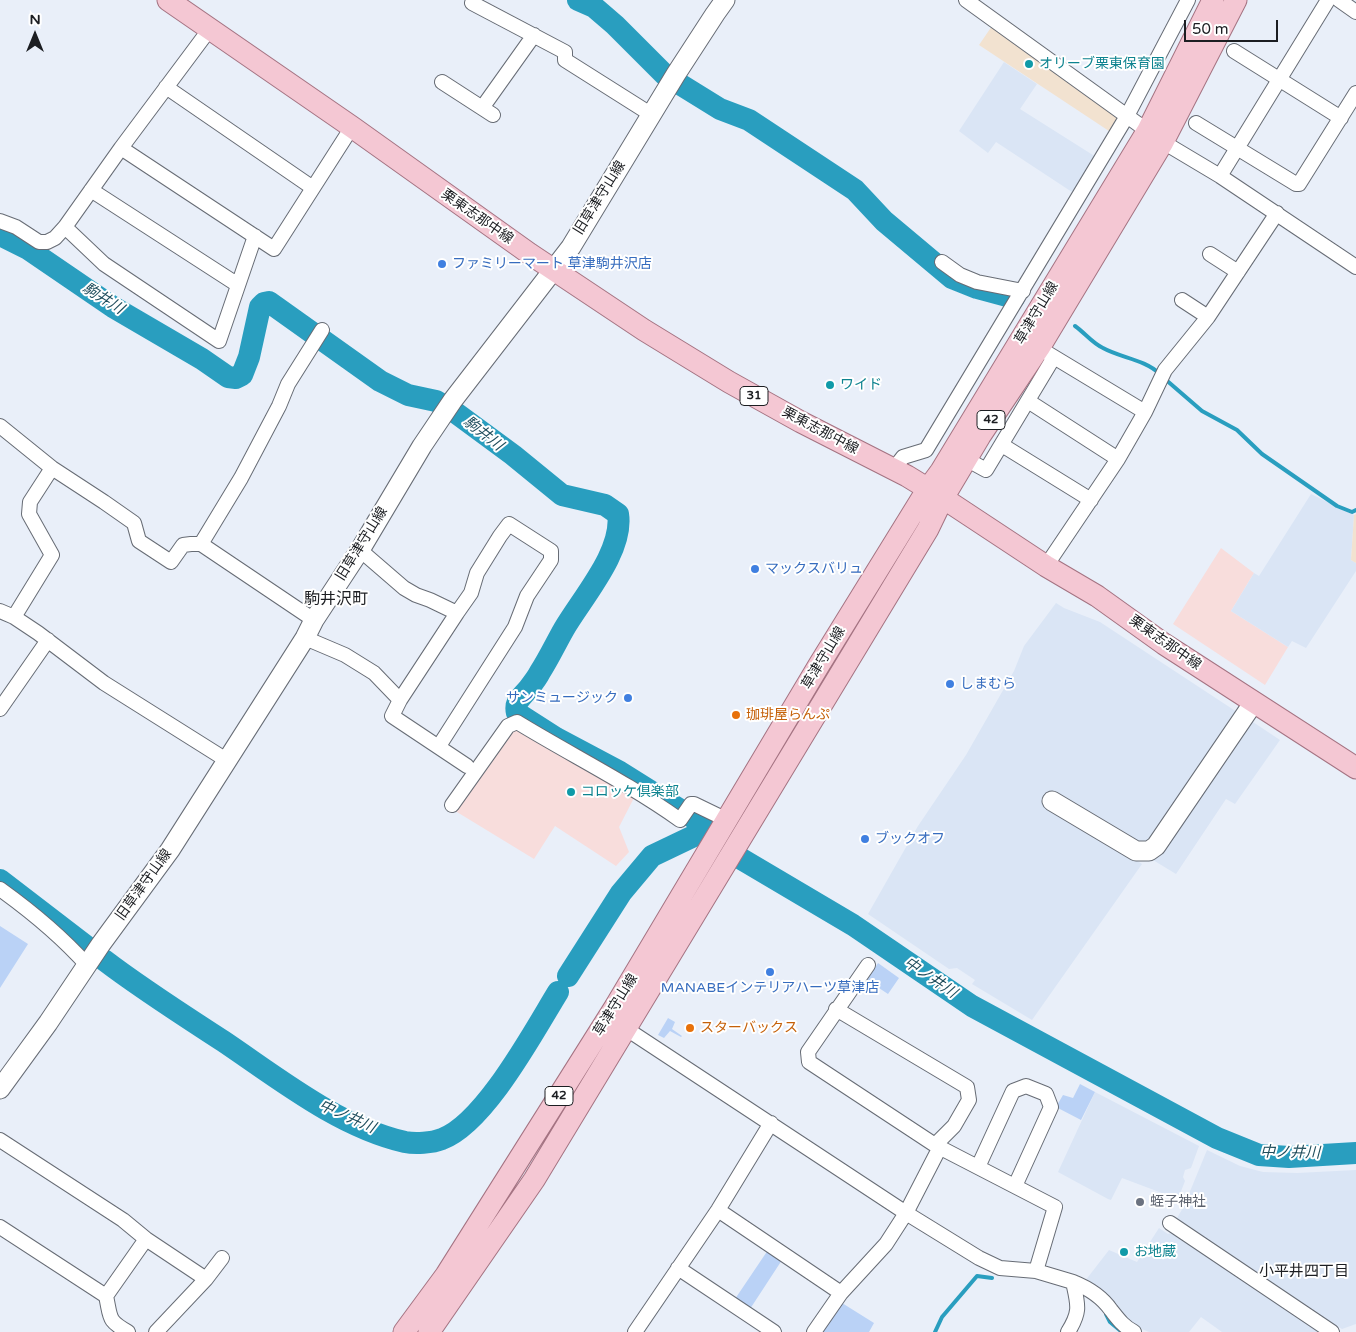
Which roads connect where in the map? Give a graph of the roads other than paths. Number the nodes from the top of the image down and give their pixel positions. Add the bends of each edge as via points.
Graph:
1 (168, 0) edge
2 (726, 0) edge
3 (966, 0) edge
4 (1188, 0) edge
5 (1213, 0) edge
6 (1236, 0) edge
7 (1339, 0) edge
8 (1323, 2) edge
9 (472, 3) dead end
10 (1356, 12) edge
11 (209, 30) junction
12 (534, 35) junction
13 (1234, 51) dead end
14 (1280, 79) junction
15 (442, 82) dead end
16 (166, 87) junction
17 (1356, 93) edge
18 (652, 115) junction
19 (1127, 116) junction
20 (1341, 118) junction
21 (1196, 123) dead end
22 (352, 127) junction
23 (1155, 136) junction
24 (121, 148) junction
25 (1238, 149) junction
26 (1220, 176) junction
27 (313, 188) junction
28 (91, 190) junction
29 (1277, 213) junction
30 (0, 221) edge
31 (65, 227) junction
32 (255, 236) junction
33 (1210, 254) dead end
34 (942, 262) dead end
35 (1356, 267) edge
36 (554, 270) junction
37 (1238, 272) junction
38 (238, 285) junction
39 (1023, 290) junction
40 (1182, 300) dead end
41 (1208, 317) junction
42 (322, 330) dead end
43 (1046, 353) junction
44 (1028, 401) junction
45 (1145, 412) junction
46 (0, 426) edge
47 (1002, 445) junction
48 (966, 459) junction
49 (1118, 459) junction
50 (52, 468) junction
51 (893, 470) junction
52 (935, 494) junction
53 (1091, 500) junction
54 (201, 544) junction
55 (360, 550) junction
56 (1046, 566) junction
57 (0, 611) edge
58 (458, 613) junction
59 (14, 617) junction
60 (314, 620) junction
61 (305, 638) junction
62 (48, 640) junction
63 (400, 700) junction
64 (1254, 702) junction
65 (0, 709) edge
66 (439, 746) junction
67 (228, 761) junction
68 (467, 766) dead end
69 (1356, 768) edge
70 (1052, 801) dead end
71 (452, 805) dead end
72 (725, 823) junction
73 (0, 889) edge
74 (868, 965) dead end
75 (87, 966) junction
76 (836, 1009) junction
77 (625, 1028) junction
78 (0, 1088) edge
79 (771, 1123) junction
80 (0, 1140) edge
81 (938, 1146) junction
82 (978, 1167) junction
83 (1015, 1186) junction
84 (718, 1210) junction
85 (906, 1213) junction
86 (1170, 1223) dead end
87 (0, 1228) edge
88 (146, 1238) junction
89 (222, 1258) dead end
90 (678, 1268) junction
91 (1036, 1271) junction
92 (206, 1279) junction
93 (1073, 1282) junction
94 (841, 1293) junction
95 (106, 1296) junction
96 (640, 1330) edge
97 (128, 1332) edge
98 (156, 1332) edge
99 (404, 1332) edge
100 (429, 1332) edge
101 (774, 1332) edge
102 (814, 1332) edge
103 (1068, 1332) edge
104 (1134, 1332) edge
105 (1332, 1332) edge

1 - 11 main road, 栗東志那中線 / 31
2 - 18 street, 旧草津守山線
3 - 19 street
4 - 19 street
5 - 23 main road, 草津守山線 / 42
6 - 23 main road, 草津守山線 / 42
7 - 10 street
8 - 14 street
9 - 12 street
11 - 16 street
11 - 22 main road, 栗東志那中線 / 31
12 - 15 street via 488,112
12 - 18 street via 565,52 565,60
13 - 14 street
14 - 20 street
14 - 25 street
16 - 24 street
16 - 27 street
17 - 20 street
18 - 36 street, 旧草津守山線
19 - 23 street
19 - 39 street
20 - 25 street via 1299,184
21 - 25 street
22 - 27 street
22 - 36 main road, 栗東志那中線 / 31
23 - 26 street
23 - 43 main road, 草津守山線 / 42
23 - 52 main road, 草津守山線 / 42 via 941,471
24 - 28 street
24 - 32 street
25 - 26 street
26 - 29 street
27 - 32 street via 276,249
28 - 31 street
28 - 38 street
29 - 35 street
29 - 37 street
30 - 31 street via 39,242 55,238
31 - 38 street via 104,264 219,341
32 - 38 street
33 - 37 street
34 - 39 street via 977,282
36 - 51 main road, 栗東志那中線 / 31 via 729,382
36 - 55 street, 旧草津守山線 via 448,407
37 - 41 street
39 - 51 street via 926,450 903,457
40 - 41 street
41 - 45 street via 1165,370
42 - 54 street via 288,384 241,478
43 - 44 street
43 - 45 street
43 - 48 main road, 草津守山線 / 42
44 - 47 street
44 - 49 street
45 - 49 street
46 - 50 street
47 - 48 street via 986,470
47 - 53 street
48 - 52 main road, 草津守山線 / 42
49 - 53 street
50 - 54 street via 134,523 139,541 171,562 183,545
50 - 59 street via 30,502 29,514 52,555
51 - 52 main road, 栗東志那中線 / 31
52 - 56 main road, 栗東志那中線 / 31
52 - 72 main road, 草津守山線 / 42 via 819,665
52 - 77 main road, 草津守山線 / 42 via 928,529
53 - 56 street
54 - 60 street
55 - 58 street via 404,588
55 - 60 street, 旧草津守山線
56 - 64 main road, 栗東志那中線 / 31 via 1114,607 1164,644
57 - 59 street
58 - 63 street
58 - 66 street via 471,593 477,573 509,524 551,551 551,560 527,596 514,627
59 - 62 street
60 - 61 street, 旧草津守山線
61 - 63 street via 345,655 374,674
61 - 67 street, 旧草津守山線
62 - 65 street
62 - 67 street via 104,684
63 - 66 street via 392,716
64 - 69 main road, 栗東志那中線 / 31
64 - 70 street via 1156,846 1149,851 1136,851
66 - 68 street
67 - 75 street, 旧草津守山線 via 170,850
71 - 72 street via 508,726 518,722 607,772 680,820 694,804
72 - 99 main road, 草津守山線 / 42 via 615,1007 451,1267
73 - 75 street via 50,927
74 - 76 street
75 - 78 street, 旧草津守山線
76 - 81 street via 808,1052 808,1062
76 - 81 street via 967,1087 969,1100
77 - 79 street
77 - 100 main road, 草津守山線 / 42 via 534,1180
79 - 84 street
79 - 85 street
80 - 88 street
81 - 82 street
81 - 85 street
82 - 83 street
82 - 83 street via 1013,1091 1026,1086 1046,1094 1051,1107
83 - 91 street via 1055,1207
84 - 90 street
84 - 94 street
85 - 91 street via 1000,1268
85 - 94 street via 886,1244
86 - 105 street
87 - 95 street
88 - 92 street
88 - 95 street
89 - 92 street
90 - 96 street
90 - 101 street
91 - 93 street
92 - 98 street
93 - 103 street via 1078,1306
93 - 104 street via 1085,1286 1099,1297 1118,1320
94 - 102 street
95 - 97 street via 114,1324

